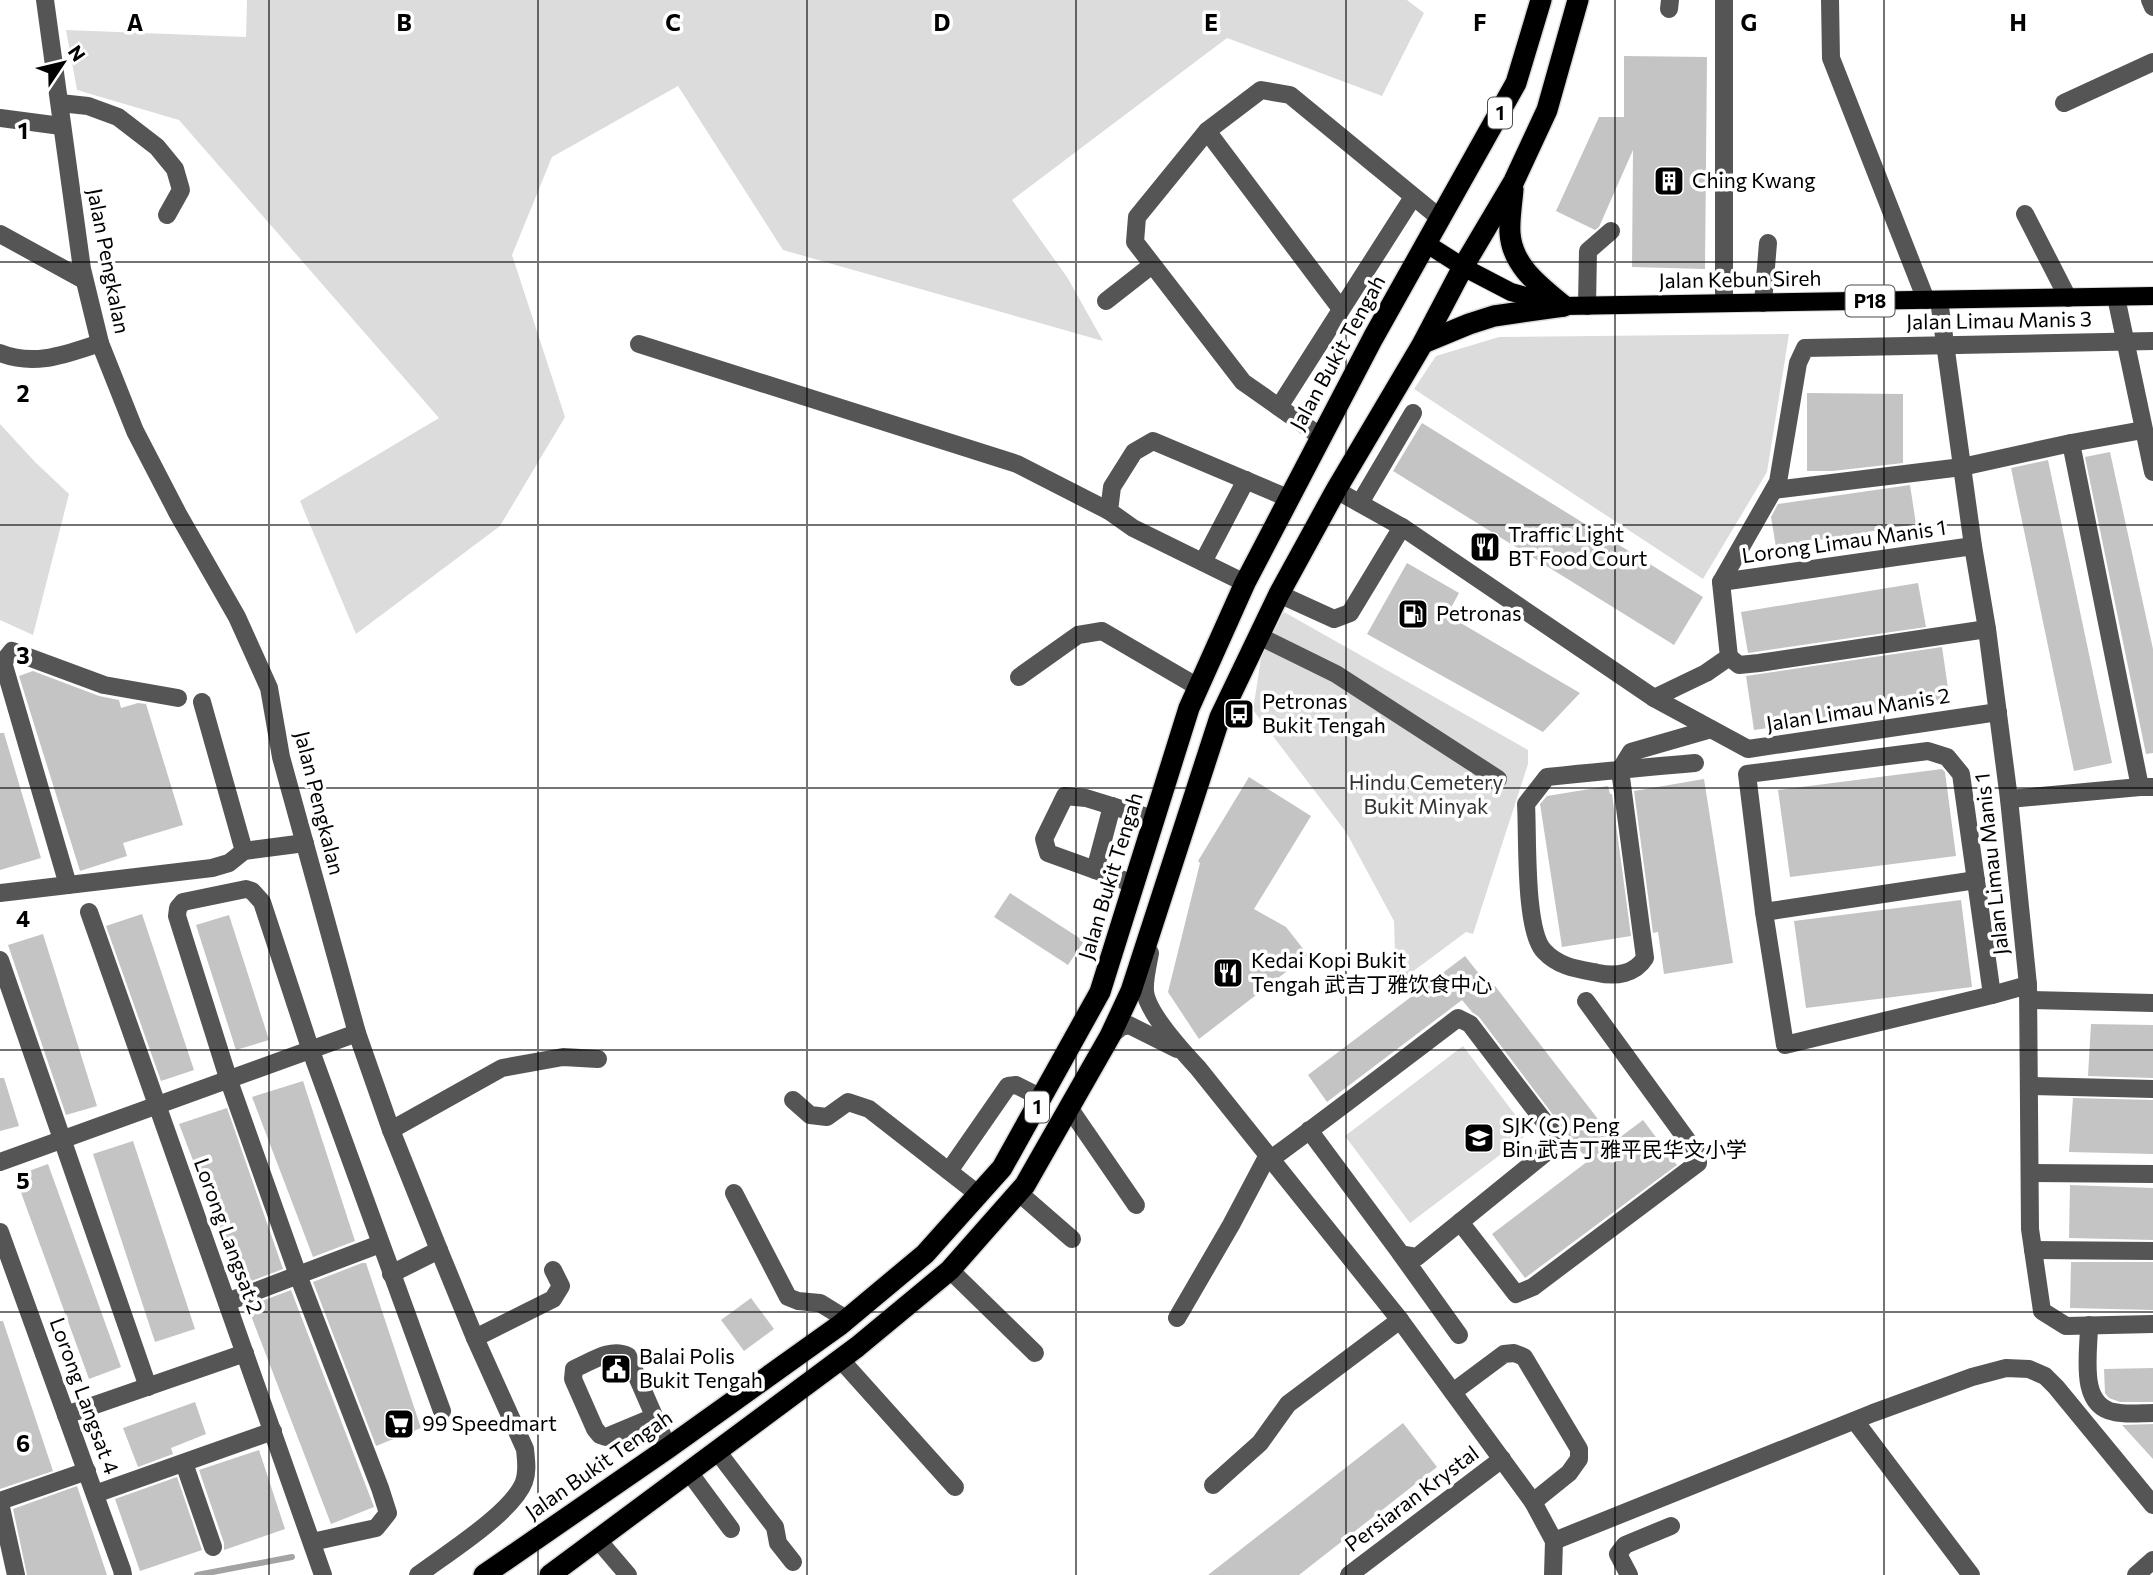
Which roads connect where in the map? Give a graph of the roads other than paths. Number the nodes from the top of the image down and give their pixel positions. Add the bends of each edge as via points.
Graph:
1 (45, 0) edge
2 (1541, 0) edge
3 (1578, 0) edge
4 (1724, 0) edge
5 (1830, 0) edge
6 (2150, 0) edge
7 (2153, 7) edge
8 (2153, 62) edge
9 (60, 103) junction
10 (2064, 103) dead end
11 (0, 118) edge
12 (61, 126) junction
13 (1207, 131) junction
14 (1514, 181) junction
15 (1413, 197) junction
16 (167, 215) dead end
17 (2025, 215) dead end
18 (1441, 219) junction
19 (1611, 231) dead end
20 (0, 234) edge
21 (1769, 243) dead end
22 (1427, 244) junction
23 (1152, 265) junction
24 (1463, 267) junction
25 (84, 280) junction
26 (2153, 296) edge
27 (2116, 297) junction
28 (2068, 298) junction
29 (1932, 300) junction
30 (1106, 301) dead end
31 (1724, 303) junction
32 (1763, 303) junction
33 (1564, 306) junction
34 (1587, 306) junction
35 (1341, 309) junction
36 (2124, 341) junction
37 (2153, 341) edge
38 (100, 343) junction
39 (1423, 343) junction
40 (639, 344) dead end
41 (1945, 345) junction
42 (0, 353) edge
43 (1279, 407) junction
44 (1412, 413) dead end
45 (2143, 430) junction
46 (1320, 436) junction
47 (2071, 443) junction
48 (1962, 467) junction
49 (2153, 472) edge
50 (1246, 480) junction
51 (1336, 489) junction
52 (1774, 490) junction
53 (1288, 498) junction
54 (1360, 503) junction
55 (1108, 511) junction
56 (1402, 527) junction
57 (1973, 546) junction
58 (1203, 562) junction
59 (1721, 582) junction
60 (1245, 583) junction
61 (1279, 594) junction
62 (1987, 629) junction
63 (1259, 636) junction
64 (1729, 657) junction
65 (1019, 677) dead end
66 (1198, 687) junction
67 (178, 698) dead end
68 (1654, 698) junction
69 (202, 702) dead end
70 (1997, 712) junction
71 (1711, 729) junction
72 (1695, 763) dead end
73 (1620, 770) junction
74 (1498, 779) dead end
75 (2146, 787) edge
76 (2009, 799) junction
77 (1112, 806) junction
78 (1154, 819) junction
79 (305, 843) junction
80 (244, 851) junction
81 (1095, 870) junction
82 (1976, 880) junction
83 (1134, 884) junction
84 (68, 885) junction
85 (0, 892) edge
86 (89, 912) dead end
87 (1764, 912) junction
88 (1154, 918) junction
89 (0, 960) edge
90 (2029, 993) junction
91 (1992, 995) junction
92 (1586, 1001) dead end
93 (2153, 1003) edge
94 (357, 1034) junction
95 (1110, 1036) junction
96 (312, 1051) junction
97 (1183, 1052) junction
98 (598, 1059) dead end
99 (229, 1081) junction
100 (2030, 1086) junction
101 (2153, 1089) edge
102 (1042, 1098) junction
103 (793, 1100) dead end
104 (158, 1107) junction
105 (1070, 1109) junction
106 (391, 1130) junction
107 (1310, 1130) junction
108 (62, 1139) junction
109 (1269, 1157) junction
110 (0, 1162) edge
111 (949, 1171) junction
112 (2030, 1173) junction
113 (2153, 1174) edge
114 (1018, 1192) junction
115 (734, 1193) dead end
116 (978, 1194) junction
117 (1136, 1205) dead end
118 (1460, 1222) junction
119 (0, 1232) edge
120 (1072, 1239) dead end
121 (380, 1244) junction
122 (439, 1250) junction
123 (2033, 1250) junction
124 (2153, 1251) edge
125 (1401, 1254) junction
126 (553, 1270) dead end
127 (950, 1270) junction
128 (391, 1274) junction
129 (298, 1275) junction
130 (227, 1302) junction
131 (1177, 1318) dead end
132 (846, 1319) junction
133 (1400, 1320) junction
134 (2153, 1324) edge
135 (2089, 1325) junction
136 (1460, 1335) dead end
137 (475, 1338) junction
138 (245, 1353) junction
139 (1035, 1353) dead end
140 (841, 1360) junction
141 (148, 1387) junction
142 (1453, 1392) junction
143 (442, 1411) dead end
144 (2153, 1413) edge
145 (66, 1415) junction
146 (654, 1416) junction
147 (1855, 1421) junction
148 (273, 1431) junction
149 (668, 1448) junction
150 (717, 1451) junction
151 (1502, 1459) junction
152 (184, 1463) junction
153 (87, 1471) junction
154 (689, 1472) junction
155 (1213, 1485) dead end
156 (955, 1486) dead end
157 (95, 1494) junction
158 (0, 1502) edge
159 (1533, 1502) junction
160 (2153, 1505) edge
161 (1671, 1526) dead end
162 (732, 1529) dead end
163 (598, 1540) junction
164 (1554, 1541) junction
165 (312, 1542) junction
166 (214, 1547) dead end
167 (2153, 1560) edge
168 (793, 1562) dead end
169 (625, 1574) edge
170 (1552, 1574) edge
171 (16, 1575) edge
172 (122, 1575) edge
173 (323, 1575) edge
174 (418, 1575) edge
175 (484, 1575) edge
176 (550, 1575) edge
177 (1349, 1575) edge
178 (1629, 1575) edge
179 (1971, 1575) edge
180 (2136, 1575) edge

1 - 9 street, Jalan Pengkalan
2 - 18 highway, Jalan Bukit Tengah / 1 via 1516,83
3 - 14 highway, 1 via 1547,110
4 - 31 street
5 - 29 street, Jalan Limau Manis 1 via 1830,58
6 - 7 street
8 - 10 street
9 - 12 street, Jalan Pengkalan
9 - 16 street via 88,106 118,117 157,147 175,169 181,190
11 - 12 street
12 - 25 street, Jalan Pengkalan
13 - 15 street via 1261,90 1290,94
13 - 23 street via 1137,217 1135,242
13 - 35 street
14 - 24 highway, 1
14 - 33 highway via 1512,246 1534,281
15 - 18 street
15 - 35 street
17 - 28 street
18 - 22 highway, Jalan Bukit Tengah / 1
19 - 34 street via 1588,251
20 - 25 street
21 - 32 street
22 - 24 main road, Jalan Kebun Sireh / P18
22 - 46 highway, Jalan Bukit Tengah / 1
23 - 30 street
23 - 43 street via 1243,382
24 - 33 main road, Jalan Kebun Sireh / P18 via 1511,292
24 - 39 highway, 1
25 - 38 street, Jalan Pengkalan
26 - 27 main road, Jalan Kebun Sireh / P18
27 - 28 main road, Jalan Kebun Sireh / P18
27 - 36 street
28 - 29 main road, Jalan Kebun Sireh / P18
29 - 32 main road, Jalan Kebun Sireh / P18
29 - 41 street, Jalan Limau Manis 1
31 - 32 main road, Jalan Kebun Sireh / P18
31 - 34 main road, Jalan Kebun Sireh / P18
33 - 34 main road, Jalan Kebun Sireh / P18
33 - 39 highway via 1494,316
35 - 43 street
36 - 37 street, Jalan Limau Manis 3
36 - 41 street, Jalan Limau Manis 3
36 - 45 street
38 - 42 street via 36,360
38 - 79 street, Jalan Pengkalan via 146,454 265,676
39 - 51 highway, 1
40 - 55 street via 1017,464
41 - 48 street, Jalan Limau Manis 1
41 - 52 street, Jalan Limau Manis 3 via 1805,348 1798,363
43 - 46 street
44 - 54 street
45 - 47 street
45 - 49 street
46 - 53 highway, Jalan Bukit Tengah / 1
47 - 48 street
47 - 75 street
48 - 52 street
48 - 57 street, Jalan Limau Manis 1
50 - 53 street
50 - 55 street via 1153,441 1134,452 1112,487
50 - 58 street
51 - 54 street, Jalan Limau Manis 2
51 - 61 highway, 1
52 - 59 street
53 - 60 highway, Jalan Bukit Tengah / 1
54 - 56 street, Jalan Limau Manis 2
55 - 58 street
56 - 61 street via 1350,614 1334,619
56 - 68 street, Jalan Limau Manis 2
57 - 59 street, Lorong Limau Manis 1
57 - 62 street, Jalan Limau Manis 1
58 - 60 street
59 - 64 street
60 - 66 highway, Jalan Bukit Tengah / 1
61 - 63 highway, 1
62 - 64 street via 1759,663 1739,664
62 - 70 street, Jalan Limau Manis 1
63 - 74 street via 1336,674
63 - 88 highway, 1 via 1220,717
64 - 68 street
65 - 66 street via 1078,635 1102,631
66 - 78 highway, Jalan Bukit Tengah / 1
67 - 84 street via 104,685 12,651 3,662
68 - 71 street, Jalan Limau Manis 2
69 - 80 street
70 - 71 street, Jalan Limau Manis 2 via 1748,749
70 - 76 street, Jalan Limau Manis 1
71 - 73 street via 1631,752
72 - 73 street
73 - 73 street via 1547,777 1526,804 1531,920 1542,949 1563,966 1607,975 1631,972 1645,958
75 - 76 street
76 - 90 street, Jalan Limau Manis 1
77 - 78 street
77 - 81 street
77 - 81 street via 1065,796 1044,839 1048,853
78 - 83 highway, Jalan Bukit Tengah / 1
79 - 80 street
79 - 94 street, Jalan Pengkalan
80 - 84 street via 229,863 212,868
81 - 83 street
82 - 87 street
82 - 87 street via 1961,774 1947,757 1928,751 1747,774
82 - 91 street
83 - 102 highway, Jalan Bukit Tengah / 1 via 1100,992
84 - 85 street
86 - 104 street, Lorong Langsat 2
87 - 91 street via 1785,1045
88 - 95 highway, 1 via 1132,991
88 - 97 street via 1145,991
89 - 108 street
90 - 91 street
90 - 93 street
90 - 100 street, Jalan Limau Manis 1
92 - 118 street via 1698,1155 1698,1163 1533,1287 1516,1294
94 - 96 street
94 - 106 street, Jalan Pengkalan
95 - 97 street via 1129,1025
95 - 105 highway, 1
96 - 99 street
96 - 99 street via 262,902 246,888 183,902 177,916
96 - 121 street
97 - 109 street
98 - 106 street via 563,1057 502,1068
99 - 104 street
99 - 129 street
100 - 101 street
100 - 112 street, Jalan Limau Manis 1
102 - 111 street via 1016,1085 1008,1086
102 - 116 highway, Jalan Bukit Tengah / 1 via 1002,1168
103 - 111 street via 810,1115 827,1117 848,1102 869,1109
104 - 108 street
104 - 130 street, Lorong Langsat 2
105 - 114 highway, 1
105 - 117 street
106 - 122 street, Jalan Pengkalan
107 - 109 street
107 - 118 street via 1458,1018 1471,1024 1553,1133 1554,1146
107 - 125 street
108 - 110 street
108 - 141 street
109 - 131 street
109 - 133 street
111 - 116 street
112 - 113 street
112 - 123 street, Jalan Limau Manis 1
114 - 120 street
114 - 127 highway, 1
115 - 132 street via 788,1297 820,1303
116 - 132 highway, Jalan Bukit Tengah / 1 via 925,1254
118 - 125 street via 1417,1257
119 - 145 street, Lorong Langsat 4
121 - 128 street
121 - 129 street
122 - 128 street
122 - 137 street, Jalan Pengkalan
123 - 124 street
123 - 135 street, Jalan Limau Manis 1 via 2042,1311 2066,1326
125 - 136 street
126 - 137 street via 561,1286 553,1299
127 - 139 street
127 - 140 highway, 1
128 - 143 street
129 - 130 street
129 - 165 street via 388,1513 376,1528
130 - 138 street, Lorong Langsat 2
132 - 149 highway, Jalan Bukit Tengah / 1
133 - 142 street
133 - 155 street via 1288,1404 1259,1443
134 - 135 street, Jalan Limau Manis 1
135 - 144 street via 2089,1390 2097,1405 2113,1412
137 - 174 street, Jalan Pengkalan via 525,1449 524,1481 517,1495 492,1519
138 - 141 street
138 - 148 street, Lorong Langsat 2
140 - 150 highway, 1
140 - 156 street
141 - 145 street
142 - 151 street
142 - 159 street via 1504,1354 1524,1357 1579,1449 1579,1459 1569,1472
145 - 153 street, Lorong Langsat 4
146 - 146 street via 628,1356 611,1353 574,1369 573,1379 600,1435 606,1437
146 - 149 street
147 - 160 street via 1972,1377 2006,1368 2029,1369 2056,1387
147 - 164 street
147 - 179 street
148 - 152 street
148 - 165 street, Lorong Langsat 2
149 - 175 highway, Jalan Bukit Tengah / 1
150 - 154 highway, 1
150 - 168 street via 775,1527 778,1543
151 - 159 street
151 - 177 street, Persiaran Krystal
152 - 157 street
152 - 166 street
153 - 157 street, Lorong Langsat 4
153 - 158 street
154 - 162 street
154 - 163 highway, 1
157 - 172 street, Lorong Langsat 4
158 - 171 street
159 - 164 street
161 - 178 street via 1625,1545 1618,1554
163 - 169 street
163 - 176 highway, 1
164 - 170 street
165 - 173 street, Lorong Langsat 2
167 - 180 street

